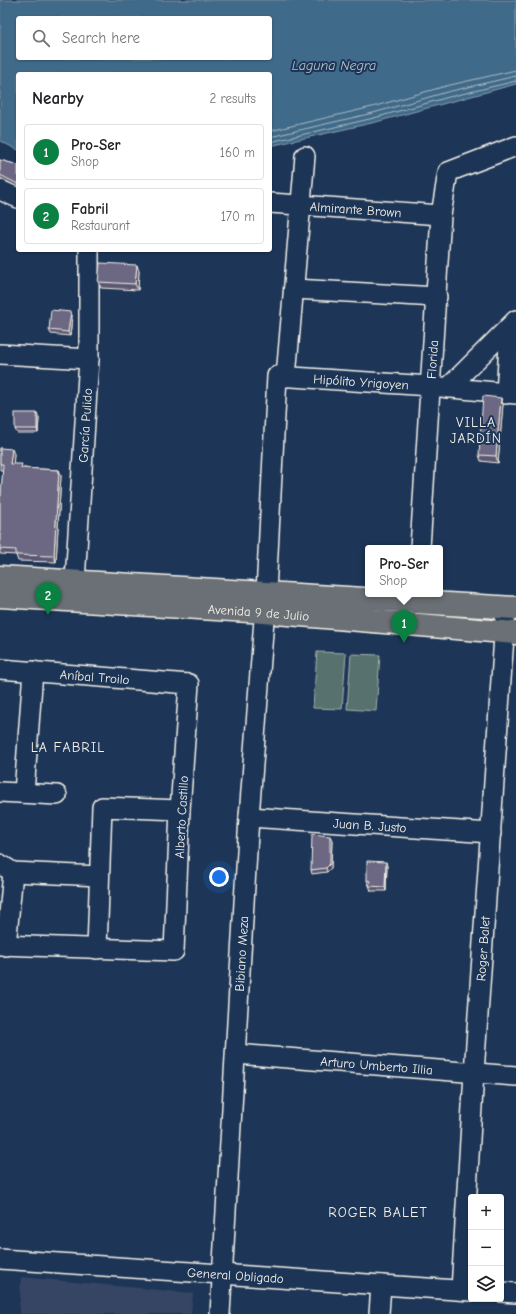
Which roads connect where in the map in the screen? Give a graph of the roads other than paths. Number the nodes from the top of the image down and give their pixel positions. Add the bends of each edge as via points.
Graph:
1 (516, 146) edge
2 (305, 156) dead end
3 (0, 190) edge
4 (16, 197) edge
5 (272, 203) edge
6 (301, 206) junction
7 (441, 215) junction
8 (89, 252) edge
9 (294, 289) junction
10 (437, 297) junction
11 (513, 324) edge
12 (0, 354) edge
13 (89, 359) junction
14 (282, 376) junction
15 (439, 387) junction
16 (511, 394) edge
17 (420, 545) edge
18 (0, 577) edge
19 (74, 591) junction
20 (0, 596) edge
21 (417, 598) edge
22 (265, 603) junction
23 (511, 608) edge
24 (416, 625) junction
25 (510, 632) edge
26 (0, 669) edge
27 (33, 671) junction
28 (189, 684) joint
29 (0, 792) edge
30 (24, 793) junction
31 (57, 795) dead end
32 (180, 810) junction
33 (250, 817) junction
34 (491, 833) junction
35 (6, 868) edge
36 (99, 876) junction
37 (3, 946) edge
38 (97, 948) junction
39 (236, 1054) junction
40 (474, 1073) junction
41 (516, 1076) edge
42 (0, 1259) edge
43 (223, 1273) junction
44 (381, 1285) junction
45 (466, 1290) edge
46 (504, 1292) edge
47 (516, 1292) edge
48 (220, 1314) edge
49 (379, 1314) edge

1 - 7 street, Florida via 448,172
2 - 6 street, Bibiano Meza
3 - 4 street
5 - 6 street, Almirante Brown
6 - 7 street, Almirante Brown
6 - 9 street, Bibiano Meza
7 - 10 street, Florida
8 - 13 street, García Pulido
9 - 10 street
9 - 14 street, Bibiano Meza
10 - 15 street, Florida
11 - 15 street
11 - 16 street
12 - 13 street
13 - 19 street, García Pulido
14 - 15 street, Hipólito Yrigoyen
14 - 22 street, Bibiano Meza
15 - 16 street, Hipólito Yrigoyen
15 - 17 street, Florida
18 - 19 main road, Avenida 9 de Julio
19 - 20 main road, Avenida 9 de Julio
19 - 22 main road, Avenida 9 de Julio
21 - 22 main road, Avenida 9 de Julio
21 - 23 main road, Avenida 9 de Julio
21 - 24 street
22 - 24 main road, Avenida 9 de Julio
22 - 33 street, Bibiano Meza
23 - 25 street, Roger Balet
24 - 25 main road, Avenida 9 de Julio
25 - 34 street, Roger Balet
26 - 27 street, Aníbal Troilo
27 - 28 street, Aníbal Troilo
27 - 30 street
28 - 32 street, Alberto Castillo
29 - 30 street
30 - 31 street
32 - 36 street via 102,807
32 - 38 street, Alberto Castillo via 174,951
33 - 34 street, Juan B. Justo
33 - 39 street, Bibiano Meza
34 - 40 street, Roger Balet
35 - 36 street
35 - 37 street
36 - 38 street
37 - 38 street
39 - 40 street, Arturo Umberto Illia
39 - 43 street, Bibiano Meza
40 - 41 street, Arturo Umberto Illia
40 - 45 street, Roger Balet
42 - 43 street, General Obligado
43 - 44 street, General Obligado
43 - 48 street, Bibiano Meza
44 - 45 street, General Obligado
44 - 49 street
46 - 47 street

